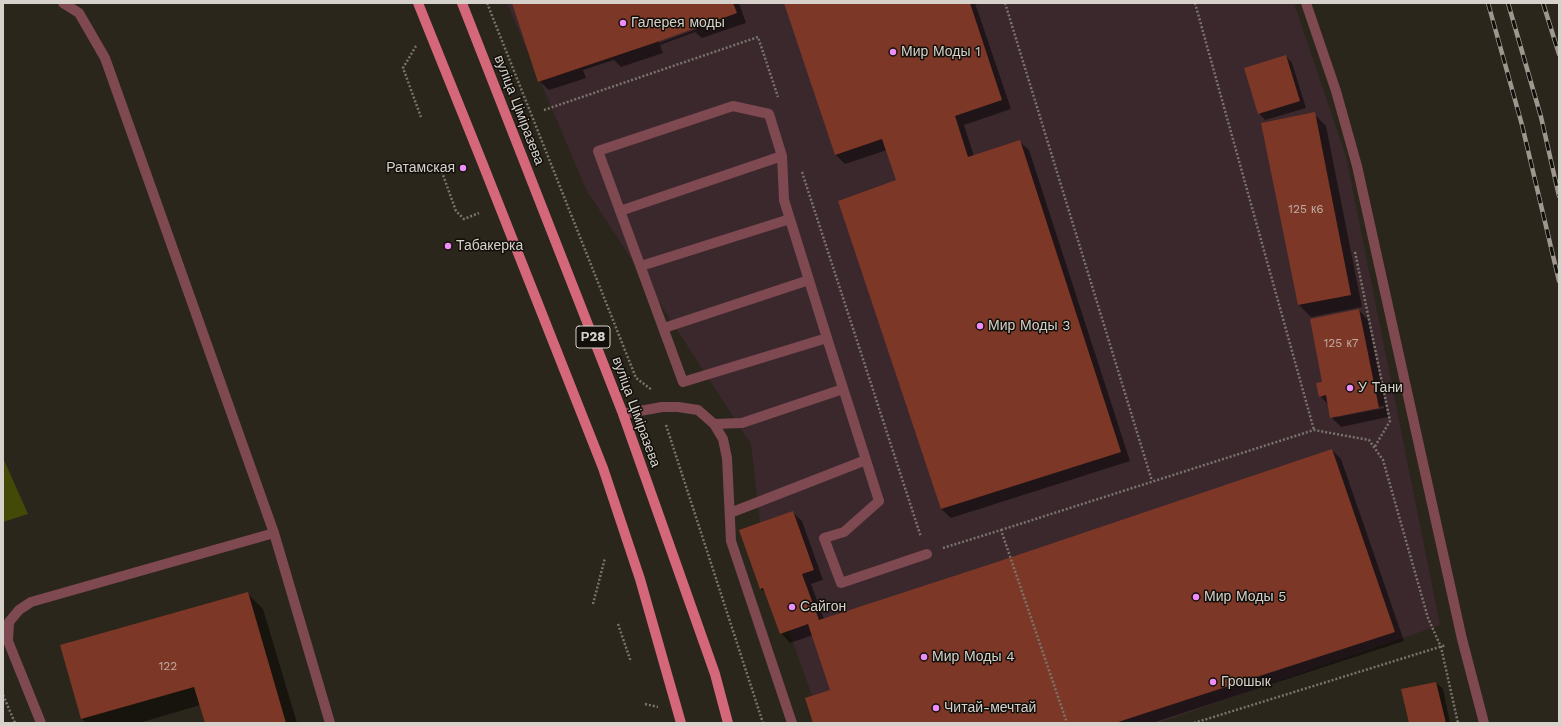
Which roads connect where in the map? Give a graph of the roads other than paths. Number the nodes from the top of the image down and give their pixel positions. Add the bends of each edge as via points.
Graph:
1 (63, 3) edge
2 (418, 3) edge
3 (462, 3) edge
4 (1306, 3) edge
5 (782, 156) junction
6 (620, 211) junction
7 (790, 219) junction
8 (640, 266) junction
9 (809, 280) junction
10 (664, 328) junction
11 (827, 338) junction
12 (843, 389) junction
13 (624, 414) junction
14 (714, 424) junction
15 (866, 460) junction
16 (730, 513) junction
17 (274, 533) junction
18 (927, 554) road end
19 (41, 723) edge
20 (330, 723) edge
21 (681, 723) edge
22 (728, 723) edge
23 (792, 723) edge
24 (1484, 723) edge

1 - 17 lane via 79,14 105,58
2 - 21 main road, Р28 via 602,468 640,579
3 - 13 main road, вуліца Ціміразева / Р28
4 - 24 lane via 1336,91 1357,166 1462,639
5 - 6 lane
5 - 6 lane via 769,114 733,106 598,151
5 - 7 lane via 784,200
6 - 8 lane
7 - 8 lane
7 - 9 lane
8 - 10 lane
9 - 10 lane
9 - 11 lane
10 - 11 lane via 683,382
11 - 12 lane
12 - 14 lane via 742,423
12 - 15 lane
13 - 14 lane via 662,407 678,407 698,410
13 - 22 main road, вуліца Ціміразева / Р28 via 715,674
14 - 16 lane via 723,438 727,458
15 - 16 lane
15 - 18 lane via 879,501 844,532 824,538 841,583
16 - 23 lane via 731,541
17 - 19 lane via 31,602 19,610 9,622 8,641
17 - 20 lane

